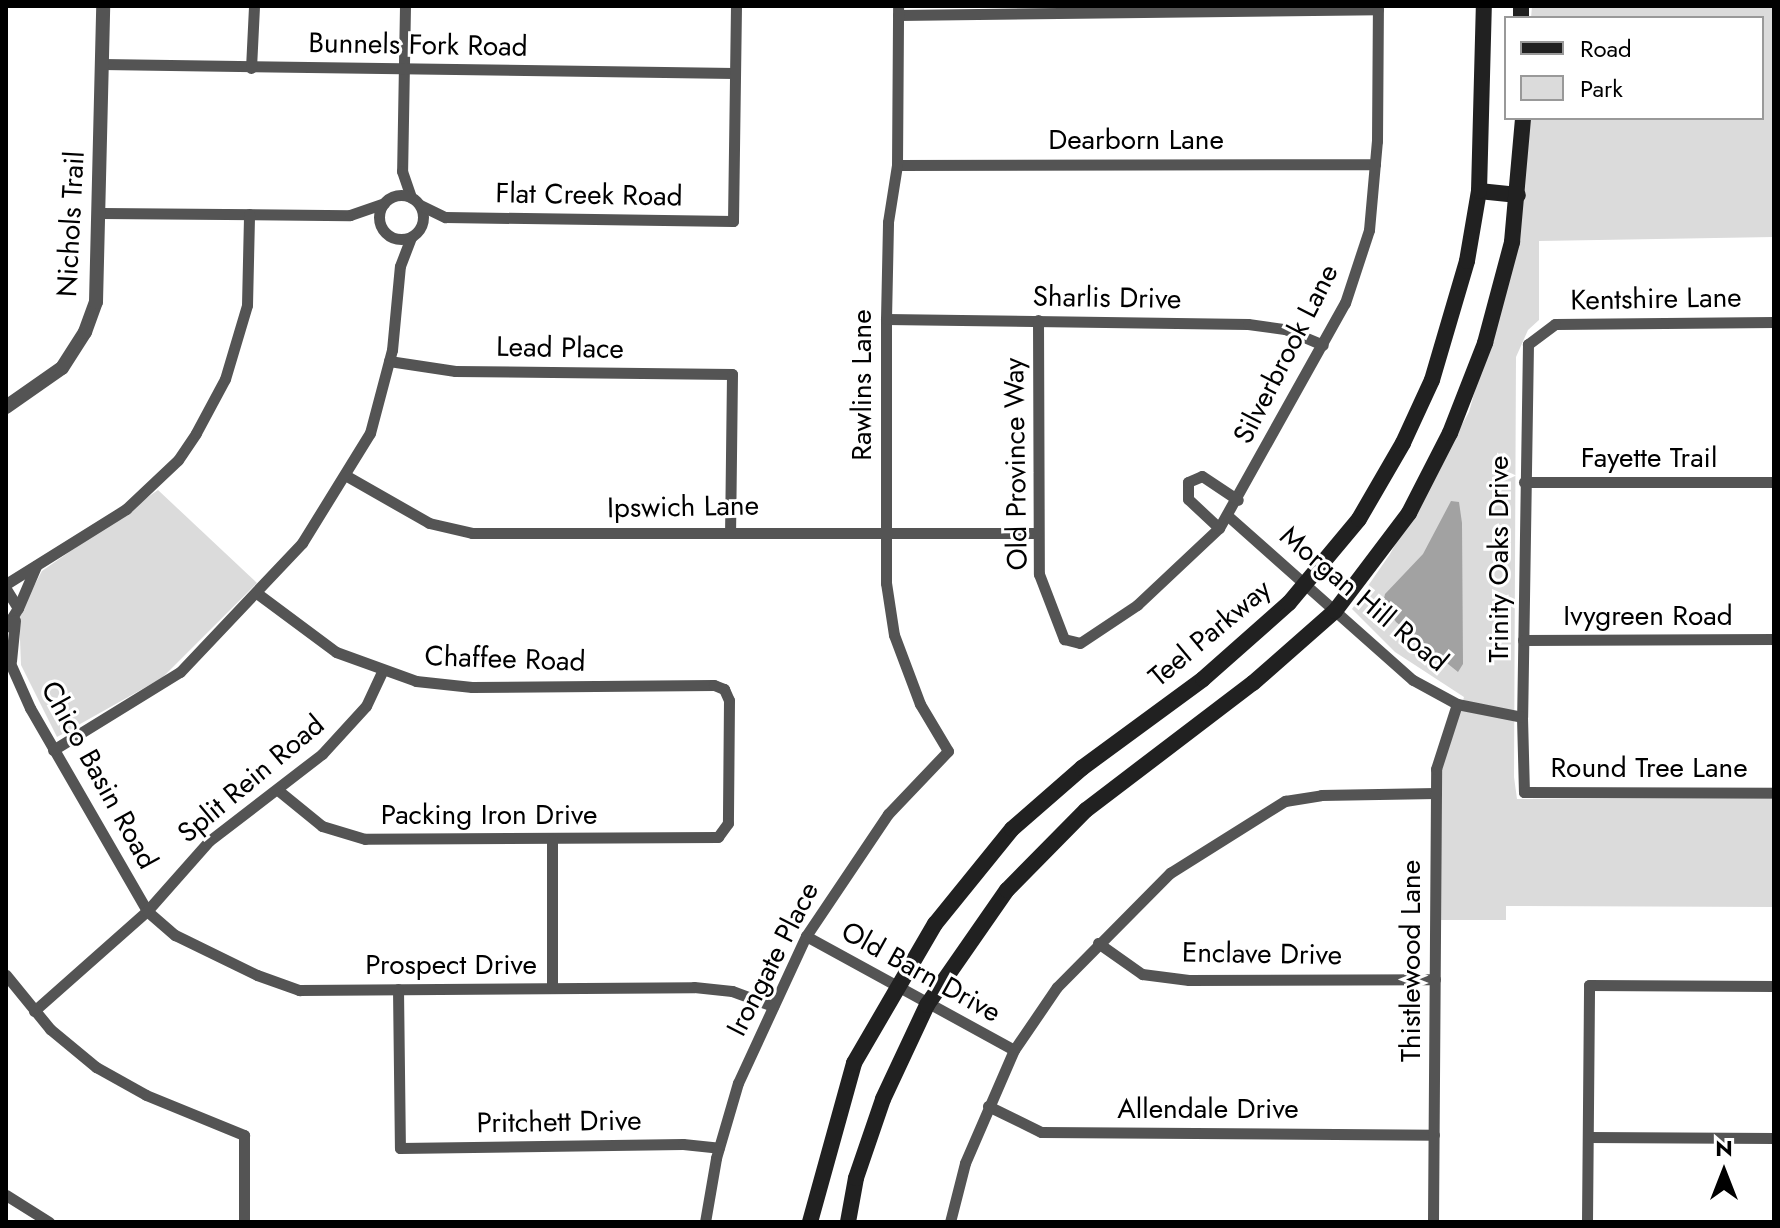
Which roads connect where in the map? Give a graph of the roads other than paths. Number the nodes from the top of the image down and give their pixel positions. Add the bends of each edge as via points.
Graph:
1 (103, 6) edge
2 (254, 6) edge
3 (405, 6) edge
4 (736, 6) edge
5 (1484, 6) edge
6 (1378, 8) edge
7 (898, 11) edge
8 (102, 64) junction
9 (251, 68) junction
10 (403, 69) junction
11 (734, 73) junction
12 (1523, 120) edge
13 (1375, 164) junction
14 (897, 165) junction
15 (402, 171) junction
16 (1479, 191) junction
17 (1518, 195) junction
18 (388, 200) junction
19 (416, 201) junction
20 (102, 213) junction
21 (249, 214) junction
22 (350, 215) junction
23 (445, 217) junction
24 (385, 232) junction
25 (414, 234) junction
26 (400, 266) junction
27 (886, 319) junction
28 (1038, 320) junction
29 (1774, 322) edge
30 (1540, 331) joint
31 (1323, 345) junction
32 (389, 361) junction
33 (6, 407) edge
34 (345, 475) junction
35 (1524, 482) junction
36 (1774, 482) edge
37 (1238, 500) junction
38 (1228, 516) junction
39 (1219, 528) junction
40 (730, 531) junction
41 (886, 531) junction
42 (1037, 533) junction
43 (37, 566) junction
44 (1307, 581) junction
45 (6, 587) edge
46 (258, 594) junction
47 (1335, 611) junction
48 (13, 618) edge
49 (1774, 639) edge
50 (1523, 640) junction
51 (1074, 643) joint
52 (9, 658) edge
53 (382, 672) junction
54 (1457, 704) junction
55 (1522, 717) junction
56 (53, 750) junction
57 (948, 751) joint
58 (279, 791) junction
59 (1524, 792) joint
60 (1436, 793) junction
61 (1774, 793) edge
62 (713, 838) joint
63 (552, 839) junction
64 (147, 911) junction
65 (806, 936) junction
66 (1098, 943) junction
67 (6, 975) edge
68 (1435, 979) junction
69 (896, 986) junction
70 (1774, 986) edge
71 (552, 988) junction
72 (398, 989) junction
73 (927, 1005) junction
74 (773, 1006) junction
75 (34, 1011) junction
76 (1014, 1050) junction
77 (988, 1106) junction
78 (1434, 1135) junction
79 (1588, 1137) junction
80 (1774, 1138) edge
81 (719, 1148) junction
82 (6, 1195) edge
83 (49, 1222) edge
84 (244, 1222) edge
85 (705, 1222) edge
86 (810, 1222) edge
87 (848, 1222) edge
88 (950, 1222) edge
89 (1433, 1222) edge
90 (1587, 1222) edge

1 - 8 street, Nichols Trail
2 - 9 street
3 - 10 street
4 - 11 street
5 - 16 main road, Teel Parkway
6 - 7 street
6 - 13 street, Silverbrook Lane
7 - 14 street, Rawlins Lane
8 - 9 street, Bunnels Fork Road
8 - 20 street, Nichols Trail
9 - 10 street, Bunnels Fork Road
10 - 11 street, Bunnels Fork Road
10 - 15 street
11 - 23 street, Flat Creek Road via 733,221
12 - 17 main road
13 - 14 street, Dearborn Lane
13 - 31 street, Silverbrook Lane via 1367,240
14 - 27 street, Rawlins Lane via 888,222
15 - 18 street
15 - 19 street
16 - 17 main road
16 - 44 main road, Teel Parkway via 1451,324 1419,414 1359,519
17 - 47 main road via 1512,242 1485,343 1450,433 1394,536
18 - 19 street
18 - 22 street
18 - 24 street via 379,216
19 - 23 street, Flat Creek Road
19 - 25 street via 423,219
20 - 21 street
20 - 33 street, Nichols Trail via 101,270 85,332 62,368
21 - 22 street
21 - 43 street via 247,305 225,379 202,422 151,487
22 - 24 street
23 - 25 street, Flat Creek Road
24 - 25 street
24 - 26 street
25 - 26 street
26 - 32 street
27 - 28 street, Sharlis Drive
27 - 41 street, Rawlins Lane
28 - 31 street, Sharlis Drive via 1248,324 1285,329
28 - 42 street, Old Province Way
29 - 30 street, Kentshire Lane via 1579,323
30 - 35 street, Trinity Oaks Drive via 1528,344 1524,360
31 - 37 street, Silverbrook Lane
32 - 34 street via 370,433
32 - 40 street, Lead Place via 451,371 732,374
34 - 40 street, Ipswich Lane via 423,520 458,531
34 - 46 street via 302,543
35 - 36 street, Fayette Trail
35 - 50 street, Trinity Oaks Drive
37 - 38 street, Silverbrook Lane
37 - 39 street via 1202,476 1188,482 1188,499
38 - 39 street, Silverbrook Lane
38 - 44 street, Morgan Hill Road
39 - 51 street, Silverbrook Lane via 1137,605
40 - 41 street, Ipswich Lane
41 - 42 street, Ipswich Lane
41 - 57 street, Rawlins Lane via 894,635 920,704
42 - 51 street, Old Province Way via 1043,592 1064,639
43 - 45 street
43 - 48 street, Chico Basin Road
44 - 47 street, Morgan Hill Road
44 - 69 main road, Teel Parkway via 1203,679 1082,768 1012,829 935,924
45 - 48 street
46 - 53 street, Chaffee Road via 319,641
46 - 56 street via 180,672
47 - 54 street, Morgan Hill Road via 1413,680
47 - 73 main road via 1253,683 1086,810 1007,890
48 - 52 street, Chico Basin Road
49 - 50 street, Ivygreen Road
50 - 55 street, Trinity Oaks Drive
52 - 56 street, Chico Basin Road
53 - 58 street, Split Rein Road via 358,717
53 - 62 street, Chaffee Road via 452,686 714,685 726,691 728,823 724,833
54 - 55 street, Morgan Hill Road
54 - 60 street, Thistlewood Lane via 1440,746
55 - 59 street, Trinity Oaks Drive
56 - 64 street, Chico Basin Road
57 - 65 street, Irongate Place via 888,814
58 - 63 street, Packing Iron Drive via 322,826 365,839
58 - 64 street, Split Rein Road via 209,841
59 - 61 street, Round Tree Lane
60 - 66 street via 1321,795 1285,801 1170,873
60 - 68 street, Thistlewood Lane
62 - 63 street, Packing Iron Drive
63 - 71 street
64 - 72 street, Prospect Drive via 175,935 299,990
64 - 75 street, Split Rein Road
65 - 69 street, Old Barn Drive
65 - 74 street, Irongate Place
66 - 68 street, Enclave Drive via 1142,974 1189,980
66 - 76 street via 1057,987
67 - 75 street
68 - 78 street, Thistlewood Lane
69 - 73 street, Old Barn Drive
69 - 86 main road, Teel Parkway via 844,1089
70 - 79 street via 1589,985
71 - 72 street, Prospect Drive
71 - 74 street, Prospect Drive via 694,987 732,991
72 - 81 street, Pritchett Drive via 400,1148
73 - 76 street, Old Barn Drive
73 - 87 main road via 883,1099 856,1178
74 - 81 street, Irongate Place via 738,1083
75 - 84 street via 96,1067 146,1095 244,1135
76 - 77 street
77 - 78 street, Allendale Drive via 1041,1132
77 - 88 street
78 - 89 street, Thistlewood Lane
79 - 80 street
79 - 90 street
81 - 85 street, Irongate Place
82 - 83 street

